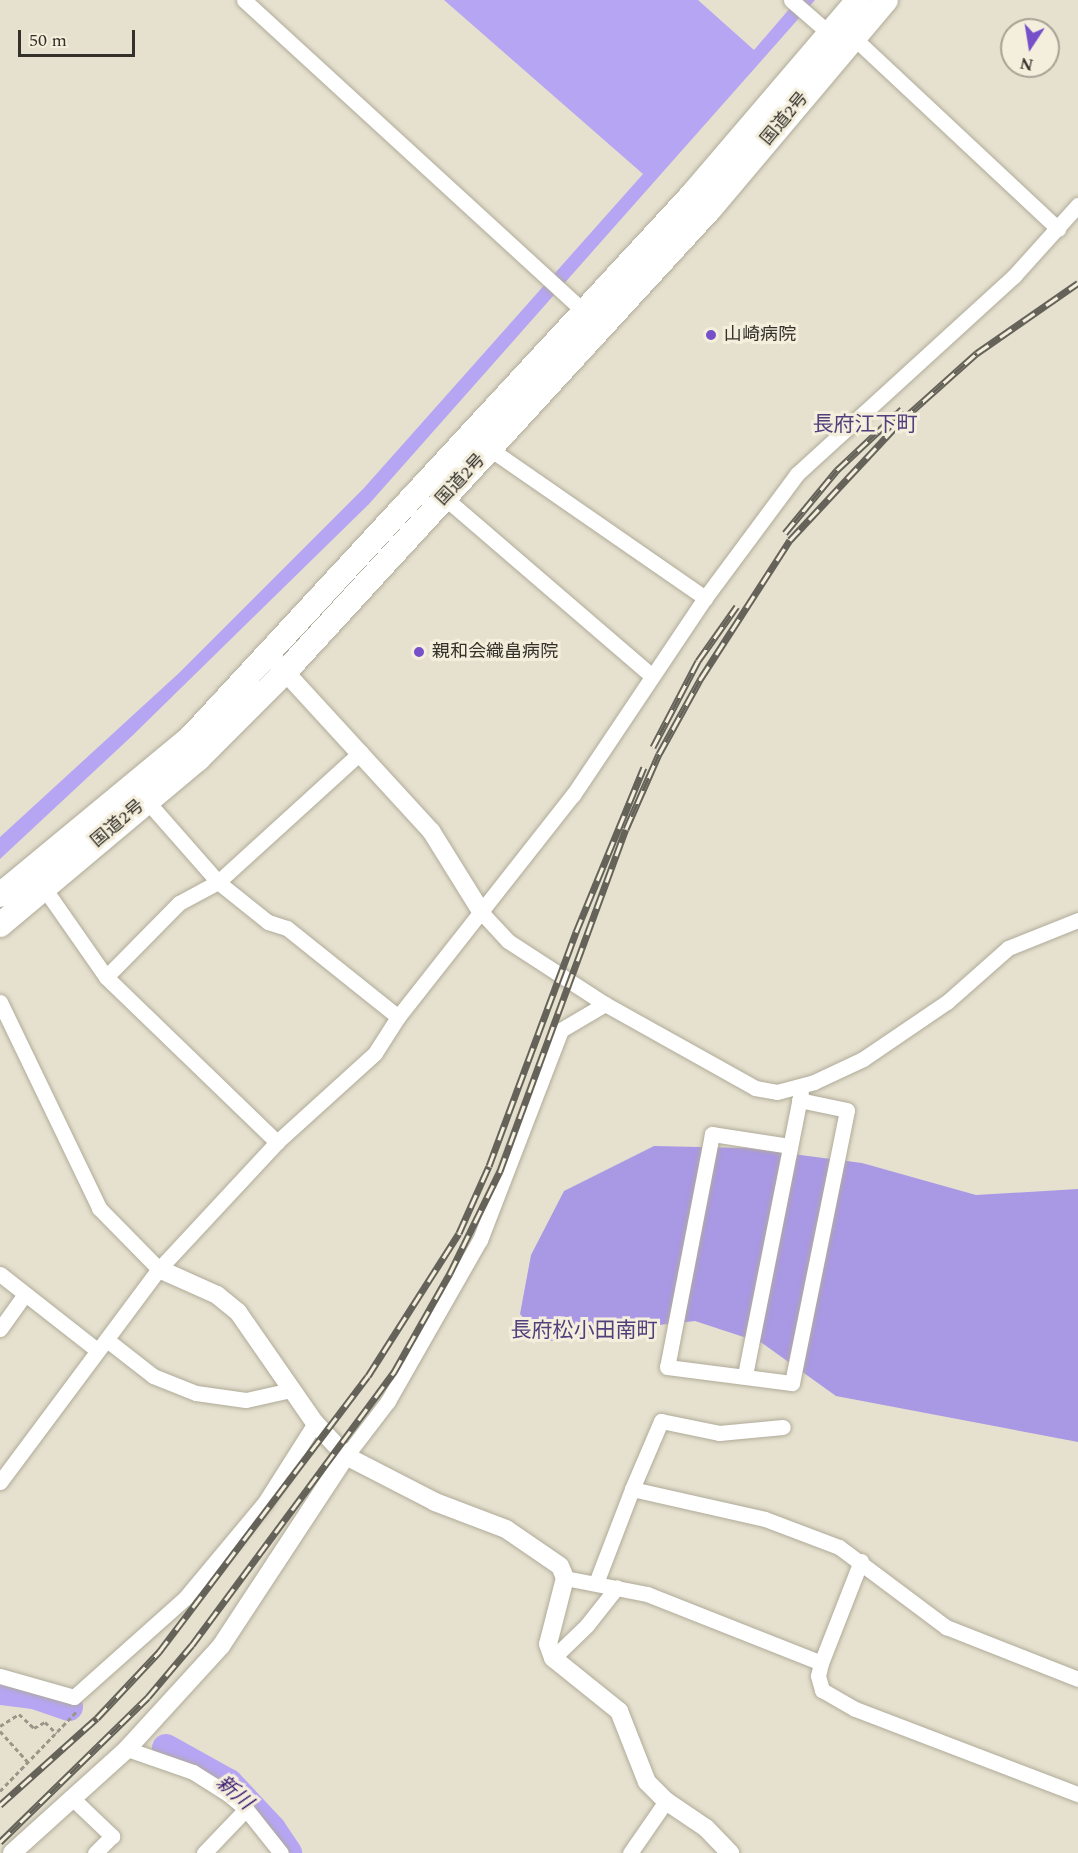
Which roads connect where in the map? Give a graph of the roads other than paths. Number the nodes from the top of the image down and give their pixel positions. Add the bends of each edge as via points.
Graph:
1 (244, 0) edge
2 (791, 0) edge
3 (858, 0) edge
4 (886, 0) edge
5 (841, 35) junction
6 (1078, 206) edge
7 (1058, 229) junction
8 (584, 312) junction
9 (490, 448) junction
10 (445, 498) junction
11 (705, 598) junction
12 (267, 654) junction
13 (286, 671) junction
14 (652, 676) junction
15 (361, 752) junction
16 (146, 800) junction
17 (218, 882) junction
18 (44, 888) junction
19 (0, 895) edge
20 (482, 913) junction
21 (1078, 920) edge
22 (0, 925) edge
23 (106, 977) junction
24 (0, 1002) edge
25 (605, 1004) junction
26 (398, 1017) junction
27 (800, 1093) junction
28 (277, 1142) junction
29 (790, 1146) junction
30 (159, 1269) junction
31 (0, 1274) edge
32 (25, 1294) junction
33 (0, 1329) edge
34 (102, 1345) junction
35 (745, 1375) junction
36 (291, 1390) junction
37 (315, 1423) junction
38 (783, 1427) dead end
39 (346, 1456) junction
40 (0, 1482) edge
41 (632, 1489) junction
42 (861, 1561) junction
43 (565, 1578) junction
44 (596, 1583) junction
45 (617, 1587) junction
46 (553, 1658) junction
47 (821, 1663) junction
48 (0, 1676) edge
49 (1078, 1679) edge
50 (127, 1749) junction
51 (1078, 1794) edge
52 (71, 1797) junction
53 (666, 1801) junction
54 (246, 1809) junction
55 (12, 1853) edge
56 (95, 1853) edge
57 (204, 1853) edge
58 (281, 1853) edge
59 (630, 1853) edge
60 (730, 1853) edge

1 - 8 street
2 - 5 street
3 - 5 highway, 国道2号
4 - 5 highway, 国道2号
5 - 7 street
5 - 8 highway, 国道2号
5 - 9 highway, 国道2号 via 710,209
6 - 7 street
7 - 11 street via 1014,276 796,474
8 - 12 highway, 国道2号
9 - 10 highway, 国道2号
9 - 11 street
10 - 13 highway, 国道2号
10 - 14 street
11 - 14 street
12 - 13 street
12 - 19 highway, 国道2号 via 190,738
13 - 15 street
13 - 16 highway, 国道2号 via 198,759
14 - 20 street via 573,795
15 - 17 street
15 - 20 street via 431,831
16 - 17 street
16 - 18 highway, 国道2号
17 - 23 street via 179,903
17 - 26 street via 268,922 287,928
18 - 22 highway, 国道2号
18 - 23 street
20 - 25 street via 508,941
20 - 26 street
21 - 27 street via 1008,948 947,1002 902,1035
23 - 28 street
24 - 30 street via 99,1208
25 - 27 street via 756,1088
25 - 39 street via 561,1030 480,1240 388,1401
26 - 28 street via 375,1053
27 - 29 street
27 - 35 street via 847,1110 792,1383
28 - 30 street
29 - 35 street
29 - 35 street via 712,1134 667,1367
30 - 34 street
30 - 36 street via 217,1295 238,1312
31 - 32 street
32 - 33 street
32 - 34 street
34 - 36 street via 153,1376 196,1392 246,1400
34 - 40 street
36 - 37 street
37 - 39 street
37 - 48 street via 265,1502 185,1598 74,1697
38 - 41 street via 719,1433 661,1421
39 - 43 street via 435,1502 506,1529 547,1554
39 - 50 street via 221,1646
41 - 42 street via 765,1519 839,1547
41 - 44 street
42 - 47 street
42 - 49 street via 946,1627
43 - 44 street
43 - 46 street via 548,1644
44 - 45 street
45 - 46 street
45 - 47 street via 738,1628
46 - 53 street via 619,1711 639,1770
47 - 51 street via 818,1676 830,1697
50 - 52 street
50 - 54 street via 193,1772
52 - 55 street
52 - 56 street via 112,1836
53 - 59 street
53 - 60 street via 706,1828
54 - 57 street
54 - 58 street

